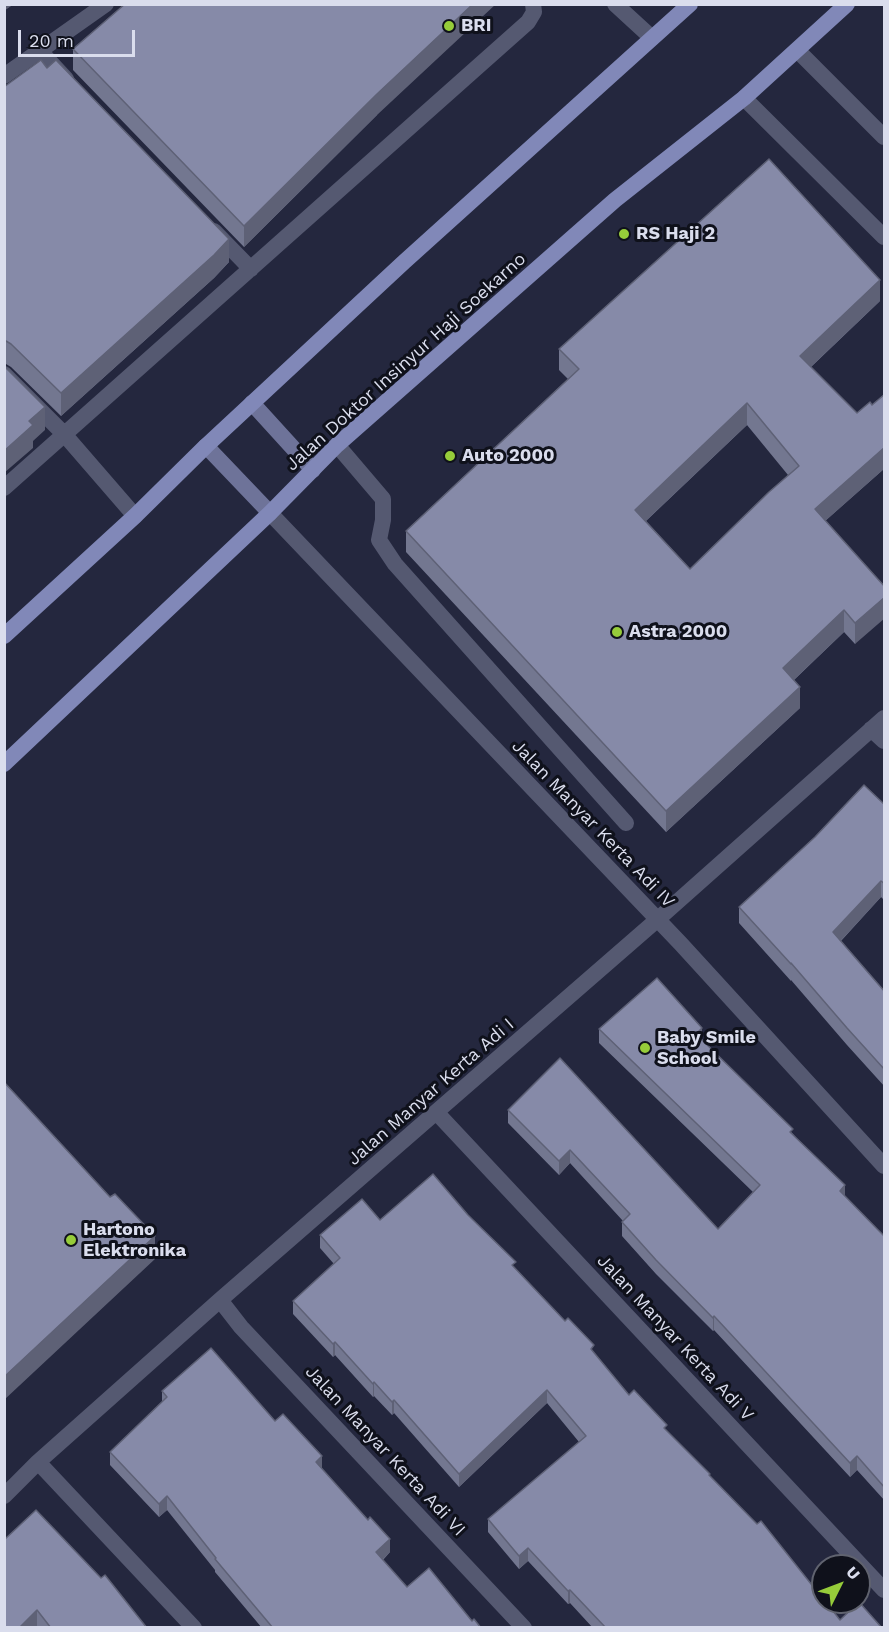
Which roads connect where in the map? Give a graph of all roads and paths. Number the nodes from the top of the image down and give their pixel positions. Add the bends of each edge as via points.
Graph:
1 (106, 4) edge
2 (533, 4) edge
3 (615, 4) edge
4 (690, 4) edge
5 (847, 4) edge
6 (652, 38) junction
7 (40, 51) junction
8 (791, 55) junction
9 (4, 76) edge
10 (80, 93) edge
11 (749, 93) junction
12 (885, 137) edge
13 (202, 219) edge
14 (885, 237) edge
15 (251, 269) junction
16 (4, 374) edge
17 (252, 403) junction
18 (64, 434) junction
19 (337, 446) junction
20 (206, 447) junction
21 (313, 470) junction
22 (4, 488) edge
23 (270, 513) junction
24 (135, 516) junction
25 (4, 636) edge
26 (885, 718) edge
27 (871, 729) junction
28 (885, 741) edge
29 (4, 764) edge
30 (626, 823) dead end
31 (657, 920) junction
32 (436, 1113) junction
33 (885, 1166) edge
34 (220, 1300) junction
35 (38, 1462) junction
36 (6, 1491) edge
37 (885, 1590) edge
38 (194, 1628) edge
39 (524, 1628) edge

1 - 7 street
2 - 15 street via 534,12 528,22
3 - 6 street
4 - 6 main road
5 - 8 main road, Jalan Doktor Insinyur Haji Soekarno
6 - 17 main road
7 - 9 street
7 - 10 street
8 - 11 main road, Jalan Doktor Insinyur Haji Soekarno
8 - 12 street
11 - 14 street
11 - 19 main road, Jalan Doktor Insinyur Haji Soekarno via 615,200
13 - 15 street
15 - 18 street
16 - 18 street
17 - 20 main road
17 - 21 main road
18 - 22 street
18 - 24 street
19 - 21 main road, Jalan Doktor Insinyur Haji Soekarno
19 - 30 street via 383,499 378,540 395,564
20 - 23 main road
20 - 24 main road
21 - 23 main road, Jalan Doktor Insinyur Haji Soekarno
23 - 29 main road, Jalan Doktor Insinyur Haji Soekarno
23 - 31 street, Jalan Manyar Kerta Adi IV
24 - 25 main road
26 - 27 street, Jalan Manyar Kerta Adi I
27 - 28 street
27 - 31 street, Jalan Manyar Kerta Adi I
31 - 32 street, Jalan Manyar Kerta Adi I
31 - 33 street, Jalan Manyar Kerta Adi IV
32 - 34 street, Jalan Manyar Kerta Adi I
32 - 37 street, Jalan Manyar Kerta Adi V
34 - 35 street, Jalan Manyar Kerta Adi I
34 - 39 street, Jalan Manyar Kerta Adi VI
35 - 36 street, Jalan Manyar Kerta Adi I
35 - 38 street

